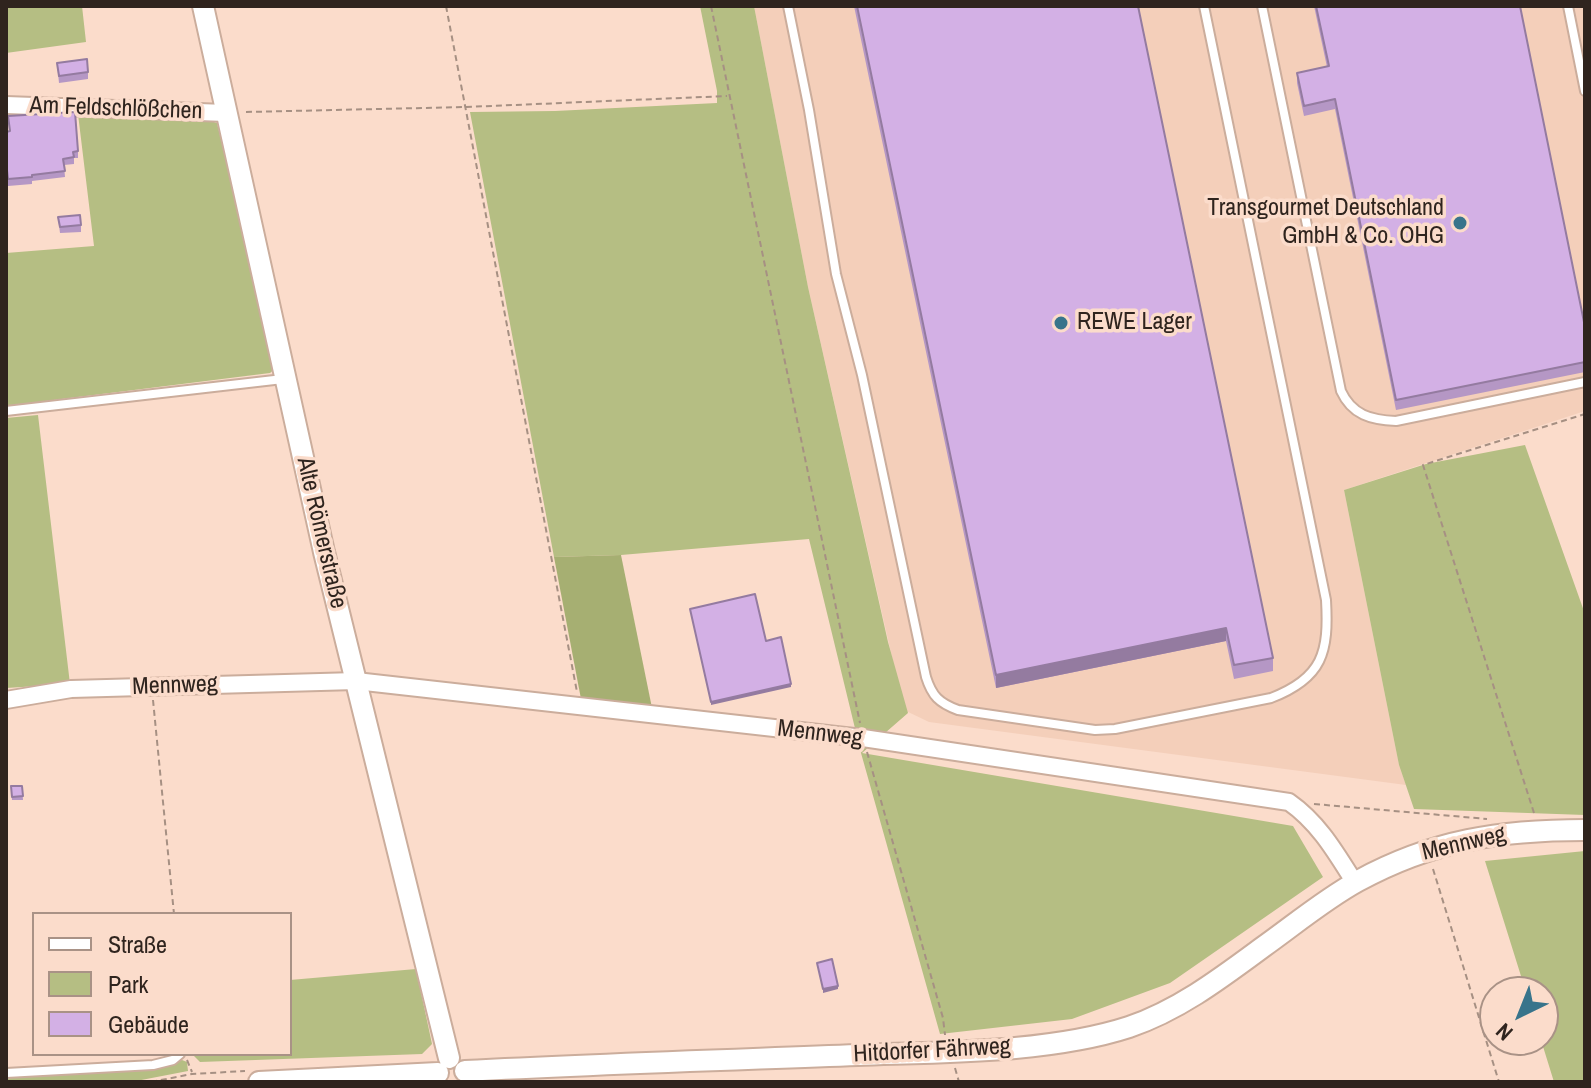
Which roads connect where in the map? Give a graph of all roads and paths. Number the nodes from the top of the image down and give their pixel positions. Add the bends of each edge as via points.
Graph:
1 (203, 6) edge
2 (446, 6) edge
3 (711, 6) edge
4 (788, 6) edge
5 (1204, 6) edge
6 (1262, 6) edge
7 (1568, 6) edge
8 (1585, 91) edge
9 (728, 96) junction
10 (6, 105) edge
11 (466, 107) junction
12 (226, 113) junction
13 (286, 378) junction
14 (1585, 382) edge
15 (6, 411) edge
16 (1585, 414) edge
17 (356, 681) junction
18 (151, 687) junction
19 (6, 700) edge
20 (579, 706) junction
21 (863, 738) junction
22 (1289, 802) junction
23 (1480, 819) dead end
24 (1536, 830) junction
25 (1585, 830) edge
26 (1427, 850) junction
27 (1355, 883) junction
28 (174, 912) edge
29 (951, 1052) junction
30 (178, 1056) edge
31 (182, 1056) edge
32 (6, 1073) edge
33 (451, 1073) edge
34 (192, 1074) dead end
35 (259, 1082) edge
36 (959, 1082) edge
37 (1499, 1082) edge

1 - 12 street, Alte Römerstraße
2 - 11 path
3 - 9 path
4 - 5 lane via 836,274 932,693 958,710 1095,730 1289,691 1311,675 1328,628
6 - 14 lane via 1346,402 1376,420 1396,421
7 - 8 lane
9 - 11 path
9 - 21 path
10 - 12 street, Am Feldschlößchen
11 - 12 path
11 - 20 path
12 - 13 street, Alte Römerstraße
13 - 15 lane
13 - 17 street, Alte Römerstraße
16 - 24 path via 1423,465
17 - 18 street, Mennweg
17 - 20 street, Mennweg
17 - 33 street, Alte Römerstraße
18 - 19 street, Mennweg via 71,689
18 - 28 path
20 - 21 street, Mennweg
21 - 22 street, Mennweg
21 - 29 path
22 - 23 path
22 - 27 street via 1325,836
24 - 25 street, Mennweg
24 - 26 street, Mennweg
26 - 27 street, Mennweg
26 - 37 path
27 - 29 street, Hitdorfer Fährweg via 1210,986 1130,1027 1064,1042
29 - 33 street, Hitdorfer Fährweg
29 - 36 path
30 - 32 lane via 153,1065
31 - 34 path
33 - 35 street, Hitdorfer Fährweg

